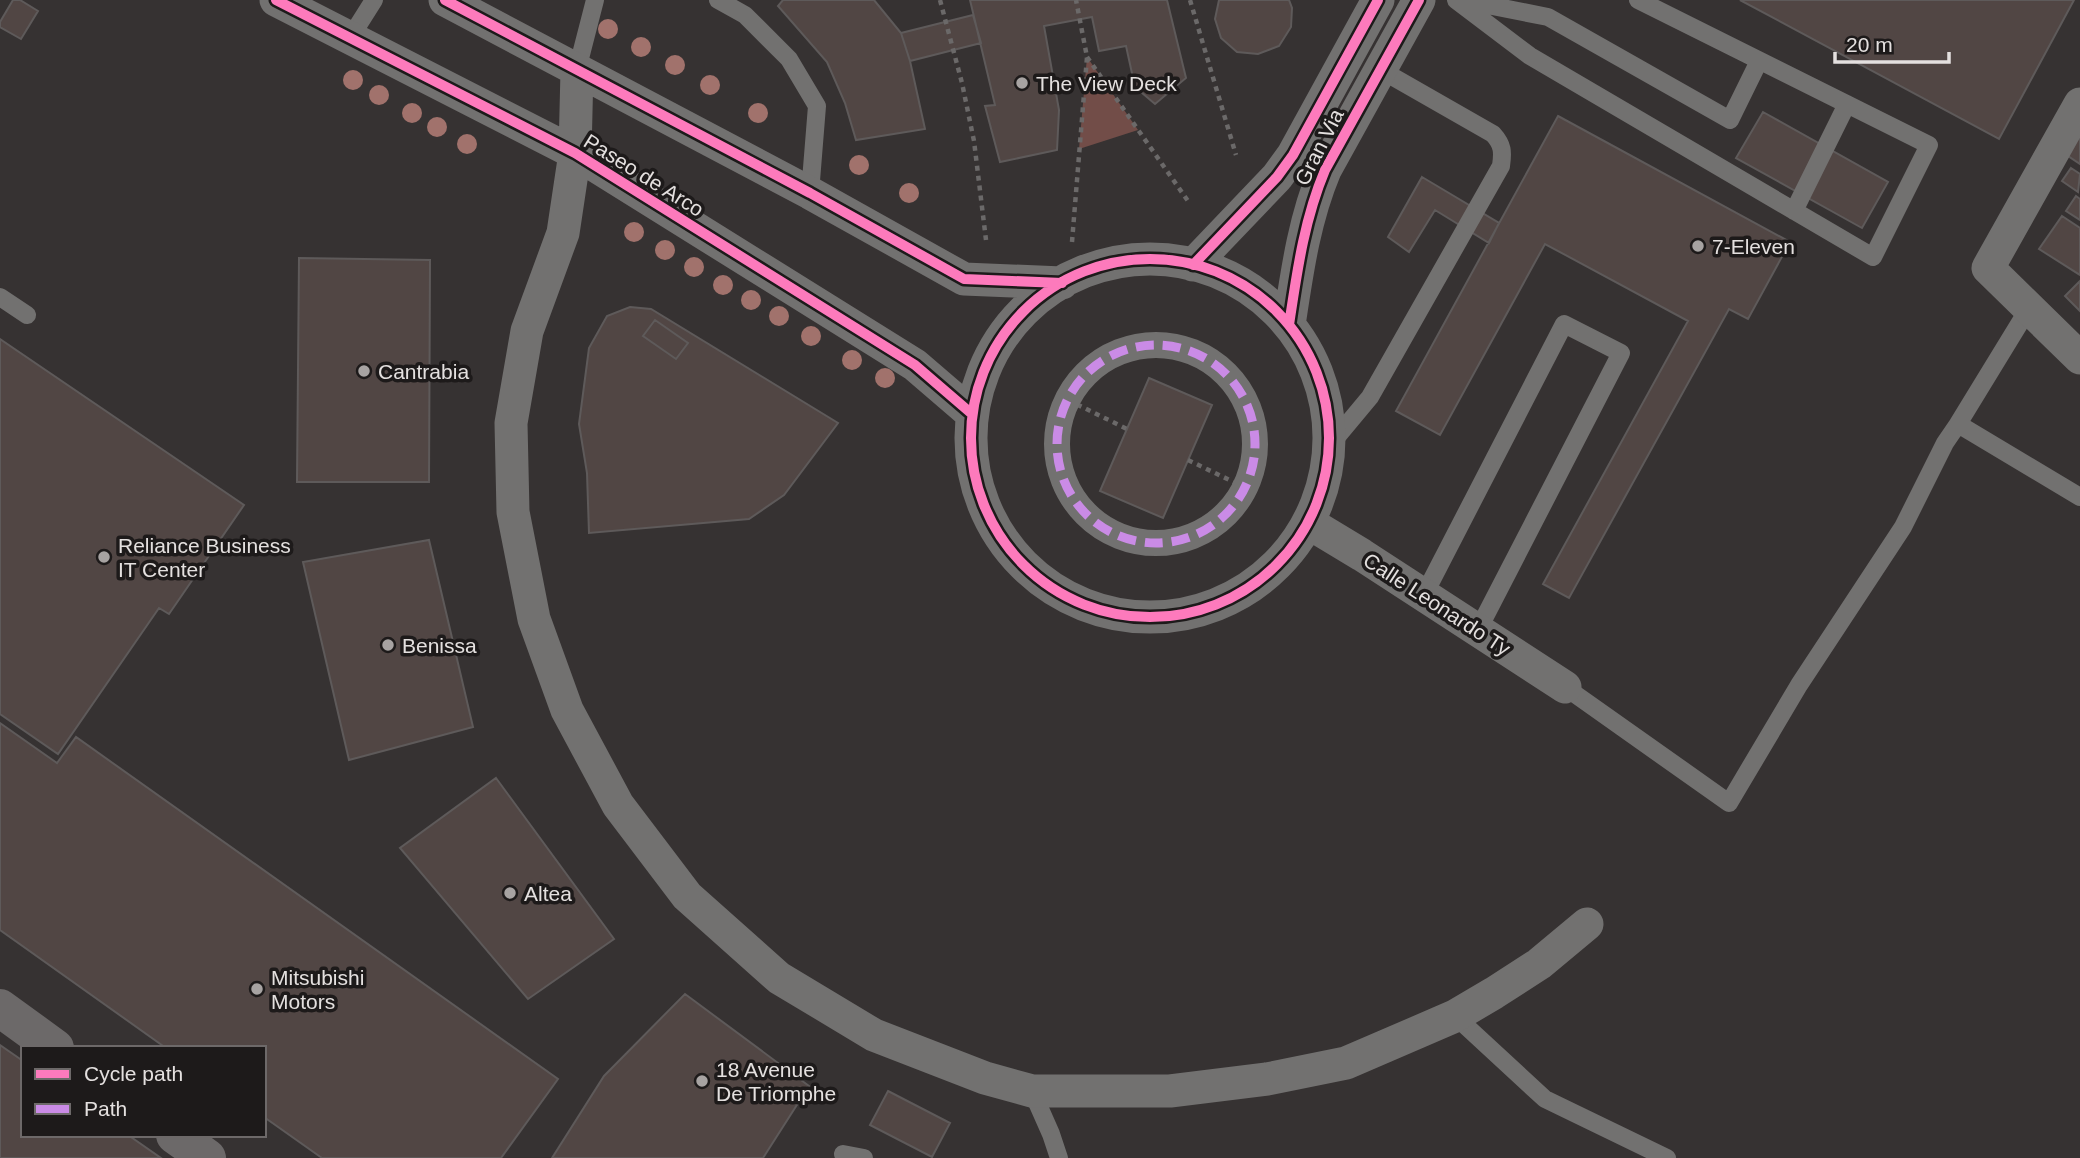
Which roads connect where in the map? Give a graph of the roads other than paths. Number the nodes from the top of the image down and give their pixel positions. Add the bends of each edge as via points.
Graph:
1 (276, 0) edge
2 (374, 0) edge
3 (445, 0) edge
4 (596, 0) edge
5 (718, 0) edge
6 (1378, 0) edge
7 (1419, 0) edge
8 (1456, 0) edge
9 (1462, 0) edge
10 (1638, 0) edge
11 (350, 38) junction
12 (1759, 61) junction
13 (577, 70) junction
14 (1381, 70) junction
15 (1847, 104) junction
16 (2080, 104) edge
17 (575, 153) junction
18 (810, 193) junction
19 (1794, 211) junction
20 (1193, 265) junction
21 (1062, 283) junction
22 (0, 296) edge
23 (2029, 309) junction
24 (27, 315) dead end
25 (1289, 325) junction
26 (2080, 358) edge
27 (1068, 400) joint
28 (972, 414) junction
29 (1958, 424) junction
30 (1330, 445) junction
31 (2080, 497) edge
32 (1309, 523) junction
33 (1424, 595) junction
34 (1478, 630) junction
35 (1565, 687) joint
36 (1587, 924) dead end
37 (0, 1008) edge
38 (1455, 1016) junction
39 (52, 1046) edge
40 (1032, 1091) junction
41 (178, 1137) edge
42 (843, 1154) dead end
43 (207, 1158) edge
44 (864, 1158) edge
45 (1059, 1158) edge
46 (1667, 1158) edge

1 - 11 street, Paseo de Arco
2 - 11 lane
3 - 13 street
4 - 13 lane
5 - 18 lane via 745,15 789,59 817,106
6 - 20 street, Gran Via via 1293,155
7 - 14 street, Gran Via
8 - 19 lane via 1530,56
9 - 12 lane via 1548,17 1730,120
10 - 12 lane
11 - 17 street, Paseo de Arco
12 - 15 lane
13 - 17 street
13 - 18 street
14 - 25 street, Gran Via via 1314,198
14 - 30 lane via 1493,134 1503,153 1500,166 1370,397
15 - 19 lane
15 - 19 lane via 1928,145 1873,257
16 - 23 street via 1988,268
17 - 28 street, Paseo de Arco via 915,365
17 - 40 street via 563,233 527,331 511,423 513,512 534,619 567,710 618,805 687,896 779,978 874,1035
18 - 21 street via 964,279
20 - 21 street via 1126,261
20 - 25 street via 1229,278 1261,298
21 - 28 street via 1039,298 1002,337 978,387
22 - 24 lane
23 - 26 street
23 - 29 lane
25 - 30 street via 1316,369 1329,419
27 - 27 street via 1086,374 1129,349 1178,347 1203,356 1224,371 1251,413 1256,438 1246,488 1210,527 1185,539 1157,543 1129,539 1104,528 1082,510 1058,464 1057,439
28 - 32 street via 970,447 986,512 1024,566 1080,603 1145,617 1211,606 1269,572
29 - 31 lane
29 - 35 lane via 1903,527 1728,803
30 - 32 street via 1320,496
32 - 33 street, Calle Leonardo Ty
33 - 34 street, Calle Leonardo Ty
33 - 34 lane via 1564,324 1621,353
34 - 35 street, Calle Leonardo Ty
36 - 38 street via 1539,964
37 - 39 main road
38 - 40 street via 1346,1063 1267,1079 1170,1091
38 - 46 lane via 1545,1098
40 - 45 lane
41 - 43 main road
42 - 44 lane

